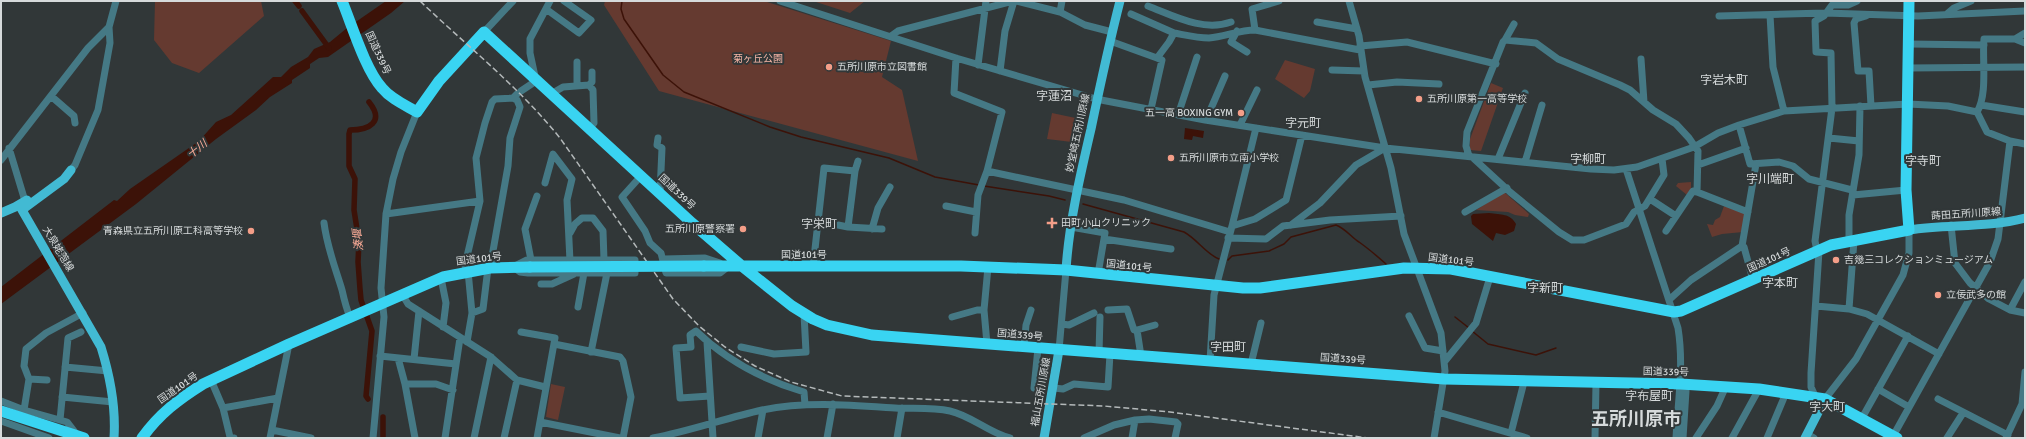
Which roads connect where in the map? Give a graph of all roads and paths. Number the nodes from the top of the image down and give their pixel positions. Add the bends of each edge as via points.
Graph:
1 (116, 1) edge
2 (342, 1) edge
3 (513, 1) edge
4 (550, 1) edge
5 (564, 1) edge
6 (780, 1) edge
7 (1014, 1) edge
8 (1062, 1) edge
9 (1120, 1) edge
10 (1279, 1) edge
11 (1349, 1) edge
12 (1857, 1) edge
13 (1971, 1) edge
14 (986, 4) edge
15 (1148, 6) dead end
16 (546, 9) junction
17 (1909, 9) edge
18 (2025, 11) edge
19 (1060, 12) junction
20 (1825, 13) junction
21 (1131, 14) dead end
22 (1868, 14) junction
23 (1947, 14) junction
24 (1770, 15) junction
25 (1719, 16) dead end
26 (1231, 22) dead end
27 (1317, 22) dead end
28 (1193, 23) junction
29 (1514, 24) dead end
30 (109, 27) junction
31 (1256, 30) junction
32 (1357, 30) junction
33 (1237, 31) junction
34 (484, 32) junction
35 (1174, 33) junction
36 (2025, 33) edge
37 (891, 36) junction
38 (1111, 36) junction
39 (1190, 37) junction
40 (2015, 39) junction
41 (1505, 40) junction
42 (2025, 43) edge
43 (1909, 44) junction
44 (1984, 45) junction
45 (1360, 48) junction
46 (1247, 52) dead end
47 (1197, 57) dead end
48 (956, 58) junction
49 (1157, 58) junction
50 (1641, 59) dead end
51 (577, 62) dead end
52 (1496, 64) junction
53 (978, 65) junction
54 (2025, 67) edge
55 (1909, 68) junction
56 (1984, 68) junction
57 (1332, 70) dead end
58 (1364, 71) junction
59 (592, 72) dead end
60 (1000, 72) junction
61 (1225, 76) dead end
62 (536, 81) junction
63 (1439, 84) dead end
64 (589, 85) junction
65 (1368, 85) junction
66 (577, 86) junction
67 (1257, 90) dead end
68 (1525, 93) dead end
69 (517, 94) junction
70 (551, 94) junction
71 (51, 96) junction
72 (1096, 99) junction
73 (1644, 102) junction
74 (1908, 104) junction
75 (1542, 106) dead end
76 (1860, 106) junction
77 (1871, 106) junction
78 (1832, 108) junction
79 (1151, 109) junction
80 (1979, 109) junction
81 (1784, 111) junction
82 (417, 112) junction
83 (2025, 112) edge
84 (1178, 115) junction
85 (1206, 120) junction
86 (75, 123) dead end
87 (1240, 125) junction
88 (1739, 125) junction
89 (1256, 128) junction
90 (589, 129) junction
91 (1302, 135) junction
92 (658, 138) dead end
93 (1829, 138) junction
94 (1859, 141) junction
95 (2010, 141) junction
96 (2025, 144) edge
97 (1694, 147) junction
98 (9, 148) junction
99 (1385, 148) junction
100 (1746, 148) junction
101 (1470, 156) junction
102 (1498, 159) junction
103 (1662, 159) junction
104 (1, 160) edge
105 (858, 161) dead end
106 (1525, 162) junction
107 (1756, 164) junction
108 (1698, 165) junction
109 (1626, 169) junction
110 (71, 170) junction
111 (987, 170) junction
112 (855, 171) junction
113 (641, 176) junction
114 (545, 183) dead end
115 (1822, 183) junction
116 (890, 188) dead end
117 (1507, 188) junction
118 (1078, 189) junction
119 (1906, 190) junction
120 (1697, 192) junction
121 (1852, 192) junction
122 (660, 193) junction
123 (537, 196) dead end
124 (1650, 199) junction
125 (25, 201) junction
126 (480, 201) junction
127 (946, 206) dead end
128 (1639, 210) junction
129 (976, 212) junction
130 (1465, 212) dead end
131 (1748, 212) junction
132 (1, 213) edge
133 (386, 214) junction
134 (1401, 216) junction
135 (1676, 216) junction
136 (2025, 218) edge
137 (818, 221) junction
138 (324, 223) dead end
139 (2000, 223) junction
140 (1291, 225) junction
141 (1952, 225) junction
142 (1071, 227) junction
143 (848, 228) junction
144 (872, 229) junction
145 (882, 229) dead end
146 (1908, 230) junction
147 (1666, 231) dead end
148 (1230, 232) junction
149 (975, 233) dead end
150 (569, 235) junction
151 (1104, 240) junction
152 (1851, 240) junction
153 (1742, 246) junction
154 (1171, 249) dead end
155 (1819, 250) junction
156 (664, 259) junction
157 (604, 260) junction
158 (570, 261) junction
159 (531, 263) junction
160 (729, 266) junction
161 (513, 267) junction
162 (743, 267) junction
163 (813, 267) junction
164 (988, 267) junction
165 (489, 268) junction
166 (1416, 268) junction
167 (1066, 270) junction
168 (467, 271) junction
169 (576, 273) junction
170 (584, 273) junction
171 (607, 274) junction
172 (1098, 274) junction
173 (1490, 277) junction
174 (441, 278) junction
175 (1753, 280) junction
176 (2025, 282) edge
177 (541, 284) dead end
178 (1217, 286) junction
179 (1974, 289) junction
180 (402, 294) junction
181 (1670, 299) junction
182 (383, 302) junction
183 (1816, 306) junction
184 (578, 307) dead end
185 (1849, 309) junction
186 (984, 310) junction
187 (1031, 310) dead end
188 (1108, 310) dead end
189 (2010, 310) junction
190 (419, 311) junction
191 (83, 312) junction
192 (360, 312) junction
193 (1674, 312) junction
194 (472, 313) junction
195 (2025, 313) edge
196 (804, 314) junction
197 (1409, 316) dead end
198 (952, 317) dead end
199 (1878, 320) junction
200 (1261, 323) dead end
201 (1062, 324) junction
202 (1155, 325) dead end
203 (443, 327) junction
204 (1137, 330) junction
205 (82, 332) dead end
206 (521, 332) dead end
207 (1908, 336) junction
208 (460, 338) junction
209 (468, 342) junction
210 (707, 342) junction
211 (289, 344) junction
212 (554, 344) junction
213 (987, 344) junction
214 (741, 347) dead end
215 (1024, 347) junction
216 (1038, 348) junction
217 (1060, 350) junction
218 (1444, 351) junction
219 (591, 352) junction
220 (1105, 353) junction
221 (1939, 354) junction
222 (380, 356) junction
223 (1142, 356) junction
224 (491, 357) junction
225 (398, 358) junction
226 (414, 359) junction
227 (1210, 361) junction
228 (1444, 361) junction
229 (456, 364) junction
230 (1251, 364) junction
231 (65, 367) junction
232 (108, 370) junction
233 (2025, 372) edge
234 (29, 379) junction
235 (1444, 379) junction
236 (47, 380) dead end
237 (212, 380) junction
238 (517, 380) junction
239 (1524, 382) junction
240 (1596, 383) junction
241 (405, 384) junction
242 (1726, 386) junction
243 (545, 387) junction
244 (1034, 388) dead end
245 (1054, 388) junction
246 (1680, 388) junction
247 (1759, 389) junction
248 (1878, 389) junction
249 (453, 390) junction
250 (1786, 392) junction
251 (710, 396) junction
252 (62, 397) junction
253 (278, 398) junction
254 (1820, 398) junction
255 (1938, 399) dead end
256 (1, 401) edge
257 (113, 402) junction
258 (833, 404) junction
259 (805, 405) junction
260 (1909, 407) junction
261 (223, 408) junction
262 (902, 408) junction
263 (24, 410) junction
264 (763, 410) junction
265 (1, 412) edge
266 (1438, 412) junction
267 (1963, 413) junction
268 (1862, 418) junction
269 (60, 420) junction
270 (1135, 420) junction
271 (1, 421) edge
272 (540, 422) junction
273 (713, 422) junction
274 (272, 430) junction
275 (1511, 433) junction
276 (77, 437) edge
277 (1001, 437) edge
278 (1091, 437) edge
279 (1808, 437) edge
280 (1894, 437) edge
281 (2007, 437) edge
282 (47, 438) edge
283 (114, 438) edge
284 (142, 438) edge
285 (234, 438) edge
286 (270, 438) edge
287 (311, 438) edge
288 (373, 438) edge
289 (416, 438) edge
290 (445, 438) edge
291 (474, 438) edge
292 (504, 438) edge
293 (537, 438) edge
294 (622, 438) edge
295 (653, 438) edge
296 (713, 438) edge
297 (758, 438) edge
298 (827, 438) edge
299 (897, 438) edge
300 (1010, 438) edge
301 (1044, 438) edge
302 (1084, 438) edge
303 (1132, 438) edge
304 (1175, 438) edge
305 (1434, 438) edge
306 (1527, 438) edge
307 (1595, 438) edge
308 (1676, 438) edge
309 (1683, 438) edge
310 (1696, 438) edge
311 (1732, 438) edge
312 (1767, 438) edge
313 (1947, 438) edge

1 - 30 street
2 - 82 highway, 国道339号 via 381,87
3 - 34 street
4 - 16 street
5 - 16 street via 591,20 580,33
6 - 37 street
7 - 14 street
7 - 19 street
7 - 60 street via 1005,31
8 - 19 street
9 - 38 main road, 妙堂崎五所川原線
10 - 31 street via 1252,9
11 - 32 street
12 - 20 street via 1848,5 1832,5
13 - 23 street
14 - 37 street via 898,31
14 - 53 street
15 - 28 street
16 - 62 street via 529,44
17 - 22 street
17 - 23 street
17 - 43 highway
18 - 23 street
19 - 38 street
20 - 22 street
20 - 24 street
20 - 78 street via 1815,20 1816,52 1830,53
21 - 35 street
22 - 77 street via 1856,19 1854,23 1858,71 1868,71
24 - 25 street
24 - 81 street via 1773,67
26 - 28 street via 1220,26
27 - 32 street
28 - 39 street
29 - 41 street
30 - 71 street via 88,48
30 - 110 street via 110,43 98,110 75,166
31 - 33 street
31 - 45 street
32 - 45 street
33 - 39 street via 1209,38
33 - 46 street via 1231,42
34 - 62 highway, 国道339号
34 - 82 highway via 439,81
35 - 39 street
35 - 49 street
36 - 40 street
37 - 48 street
38 - 49 street
38 - 72 main road, 妙堂崎五所川原線
40 - 42 street
40 - 44 street via 1984,39
41 - 52 street
41 - 73 street via 1536,43 1558,59 1625,88
43 - 44 street
43 - 55 highway
44 - 56 street
45 - 52 street via 1407,42
45 - 58 street
47 - 84 street
48 - 53 street
48 - 111 street via 954,93 1002,112
49 - 79 street via 1162,60
50 - 73 street
51 - 66 street
52 - 101 street via 1467,132 1466,146
53 - 60 street
54 - 56 street
55 - 56 street
55 - 74 highway
56 - 80 street
57 - 58 street
58 - 65 street
59 - 64 street via 592,82
60 - 72 street
61 - 85 street
62 - 69 street
62 - 70 highway, 国道339号
63 - 65 street via 1397,82
64 - 66 street
64 - 90 street via 593,90 594,123
65 - 99 street
66 - 70 street via 563,87
67 - 87 street
68 - 102 street
69 - 126 street via 492,102 476,158
69 - 165 street via 520,108 510,138 508,166
70 - 90 highway, 国道339号
71 - 86 street via 74,116
71 - 98 street
72 - 79 street
72 - 118 main road, 妙堂崎五所川原線
73 - 97 street via 1676,124
74 - 77 street
74 - 80 street
74 - 119 highway
75 - 106 street
76 - 77 street
76 - 78 street
76 - 94 street
78 - 81 street
78 - 93 street
79 - 84 street
80 - 83 street
80 - 95 street via 1987,132
81 - 88 street
82 - 133 street via 395,172
84 - 85 street
85 - 87 street
87 - 89 street
88 - 97 street via 1718,133
88 - 100 street
89 - 91 street
89 - 148 street
90 - 113 highway, 国道339号
91 - 99 street
91 - 148 street via 1286,200
92 - 122 street via 657,145 662,148
93 - 94 street
93 - 115 street
94 - 121 street
95 - 96 street
95 - 139 street
97 - 103 street
97 - 108 street via 1698,152
98 - 104 street
98 - 125 street
99 - 101 street
99 - 134 street
99 - 140 street via 1356,165 1320,203
100 - 107 street via 1750,164
100 - 108 street
101 - 102 street
101 - 117 street
102 - 106 street
103 - 109 street
103 - 124 street via 1664,175
105 - 112 street
106 - 109 street via 1591,169
107 - 115 street via 1779,162 1793,166 1809,179
107 - 131 street
108 - 120 street
109 - 128 street
110 - 125 main road
110 - 191 main road, 大泉姥萢線 via 64,179 22,210
111 - 118 street
111 - 129 street
112 - 137 street via 824,168
112 - 143 street
113 - 122 highway, 国道339号
113 - 156 street via 622,197 650,243
114 - 150 street via 553,154 572,179 568,200
115 - 121 street
115 - 155 street via 1815,241
116 - 144 street via 878,208
117 - 128 street via 1572,240 1584,240 1626,224 1634,212
117 - 130 street
118 - 142 main road, 妙堂崎五所川原線
118 - 148 street
119 - 121 street
119 - 146 highway
120 - 131 street
120 - 135 street via 1693,191
121 - 152 street via 1849,216
122 - 162 highway, 国道339号
123 - 159 street via 525,229
124 - 128 street
124 - 135 street
125 - 132 main road
126 - 133 street
126 - 168 street via 465,265
127 - 129 street
128 - 181 street
129 - 149 street
131 - 153 street
133 - 182 street via 381,288
134 - 140 street
134 - 166 street via 1404,234
135 - 147 street
136 - 139 main road, 蒔田五所川原線
137 - 143 street
137 - 163 street
138 - 192 street via 326,241 344,303
139 - 141 main road, 蒔田五所川原線
139 - 179 street via 1994,253
140 - 148 street via 1283,226 1266,239
141 - 146 main road, 蒔田五所川原線
141 - 179 street via 1955,263
142 - 151 street via 1105,233
142 - 167 main road, 妙堂崎五所川原線
143 - 144 street
144 - 145 street
146 - 152 highway, 国道101号
146 - 199 street via 1906,266
148 - 178 street
150 - 157 street via 576,222 582,218 593,218 603,231
150 - 158 street
151 - 154 street
151 - 172 street
152 - 155 highway, 国道101号
152 - 185 street
153 - 175 street
153 - 181 street via 1691,280
155 - 175 highway, 国道101号
155 - 183 street
156 - 160 street via 705,258
156 - 160 street via 666,273 720,273
157 - 158 street
157 - 171 street via 635,260 635,273
158 - 159 street
159 - 160 highway, 国道101号, bridge
159 - 161 highway, 国道101号
160 - 162 highway, 国道101号
161 - 165 highway, 国道101号
161 - 169 street via 520,272 528,273
162 - 163 highway, 国道101号
162 - 196 highway, 国道339号
163 - 164 highway, 国道101号
164 - 167 highway, 国道101号
164 - 186 street
165 - 168 highway, 国道101号
165 - 194 street via 483,309
166 - 173 highway, 国道101号 via 1451,270
166 - 178 highway, 国道101号 via 1260,288
166 - 218 street via 1441,333
167 - 172 highway, 国道101号
167 - 201 street
168 - 174 highway, 国道101号
168 - 194 street
169 - 170 street
169 - 177 street via 552,284
170 - 171 street
170 - 184 street
171 - 219 street
172 - 178 highway, 国道101号
173 - 193 highway, 国道101号
173 - 228 street via 1480,315
174 - 180 highway, 国道101号
174 - 203 street via 446,303
175 - 193 highway, 国道101号 via 1686,310
176 - 189 street
178 - 227 street via 1214,295
179 - 189 street
179 - 221 street
180 - 182 highway, 国道101号
180 - 190 street via 408,304
181 - 193 street
182 - 192 highway, 国道101号
182 - 222 street
183 - 185 street
183 - 254 street via 1811,387
185 - 199 street
186 - 198 street
186 - 213 street
187 - 215 street via 1026,325
188 - 204 street via 1127,309 1134,330
189 - 195 street
190 - 203 street
190 - 226 street
191 - 232 main road, 大泉姥萢線 via 101,347
191 - 234 street via 46,333 26,349 24,366
192 - 211 highway, 国道101号
193 - 246 street via 1680,344
194 - 209 street
196 - 213 highway, 国道339号 via 827,325 861,334
196 - 214 street via 806,352 774,354
197 - 218 street via 1425,348
199 - 207 street
199 - 254 street via 1856,359
200 - 230 street
201 - 217 street
201 - 220 street via 1069,325 1097,315
202 - 204 street
203 - 208 street
204 - 223 street
205 - 231 street via 68,338
206 - 212 street via 555,338
207 - 221 street
207 - 248 street
208 - 209 street
208 - 229 street
209 - 224 street
210 - 251 street
210 - 251 street via 696,331 690,335 691,347 676,348 680,398
210 - 259 street via 759,375 804,392
211 - 237 highway, 国道101号
211 - 253 street
212 - 219 street
212 - 243 street
213 - 215 highway, 国道339号
215 - 216 highway, 国道339号
216 - 217 highway, 国道339号
216 - 244 street
217 - 220 highway, 国道339号
217 - 245 main road, 福山五所川原線
218 - 228 street
219 - 294 street via 620,357 623,361 631,397
220 - 223 highway, 国道339号
220 - 245 street via 1108,387 1074,384 1063,389
221 - 260 street
222 - 225 street
222 - 288 street
223 - 227 highway, 国道339号
224 - 238 street
224 - 291 street
225 - 226 street
225 - 241 street
226 - 229 street
227 - 230 highway, 国道339号
228 - 235 street
229 - 249 street
230 - 235 highway, 国道339号
231 - 232 street
231 - 252 street
232 - 257 main road, 大泉姥萢線
233 - 281 street via 2022,404
234 - 236 street
234 - 263 street
235 - 239 highway, 国道339号
235 - 266 street
237 - 261 street
237 - 284 highway, 国道101号 via 178,400 160,415
238 - 243 street
238 - 292 street
239 - 240 highway, 国道339号
239 - 275 street
240 - 246 highway, 国道339号
240 - 307 street
241 - 249 street via 436,384
241 - 289 street
242 - 246 highway, 国道339号
242 - 247 highway, 国道339号
242 - 310 street via 1717,406
243 - 272 street
245 - 301 main road, 福山五所川原線
246 - 308 street
246 - 309 street via 1686,391
247 - 250 highway, 国道339号
247 - 311 street
248 - 260 street
248 - 268 street
249 - 290 street
250 - 254 highway, 国道339号
250 - 312 street
251 - 273 street
252 - 257 street
252 - 269 street
253 - 261 street
253 - 274 street
254 - 268 highway, 国道339号
254 - 279 main road
255 - 267 street
256 - 263 street
257 - 283 main road, 大泉姥萢線 via 116,422
258 - 259 street
258 - 262 street
258 - 298 street
259 - 264 street
260 - 280 street
261 - 285 street via 230,437
262 - 277 street via 950,411
262 - 299 street
263 - 269 street
264 - 273 street
264 - 297 street
265 - 276 highway
266 - 275 street
266 - 305 street
267 - 281 street
267 - 313 street
268 - 280 highway, 国道339号
269 - 276 street via 67,422
270 - 278 street via 1114,425
270 - 303 street
270 - 304 street via 1176,422 1178,424
271 - 282 street
272 - 293 street
272 - 294 street
273 - 295 street
273 - 296 street
274 - 286 street
274 - 287 street
275 - 306 street
277 - 300 street
278 - 302 street

